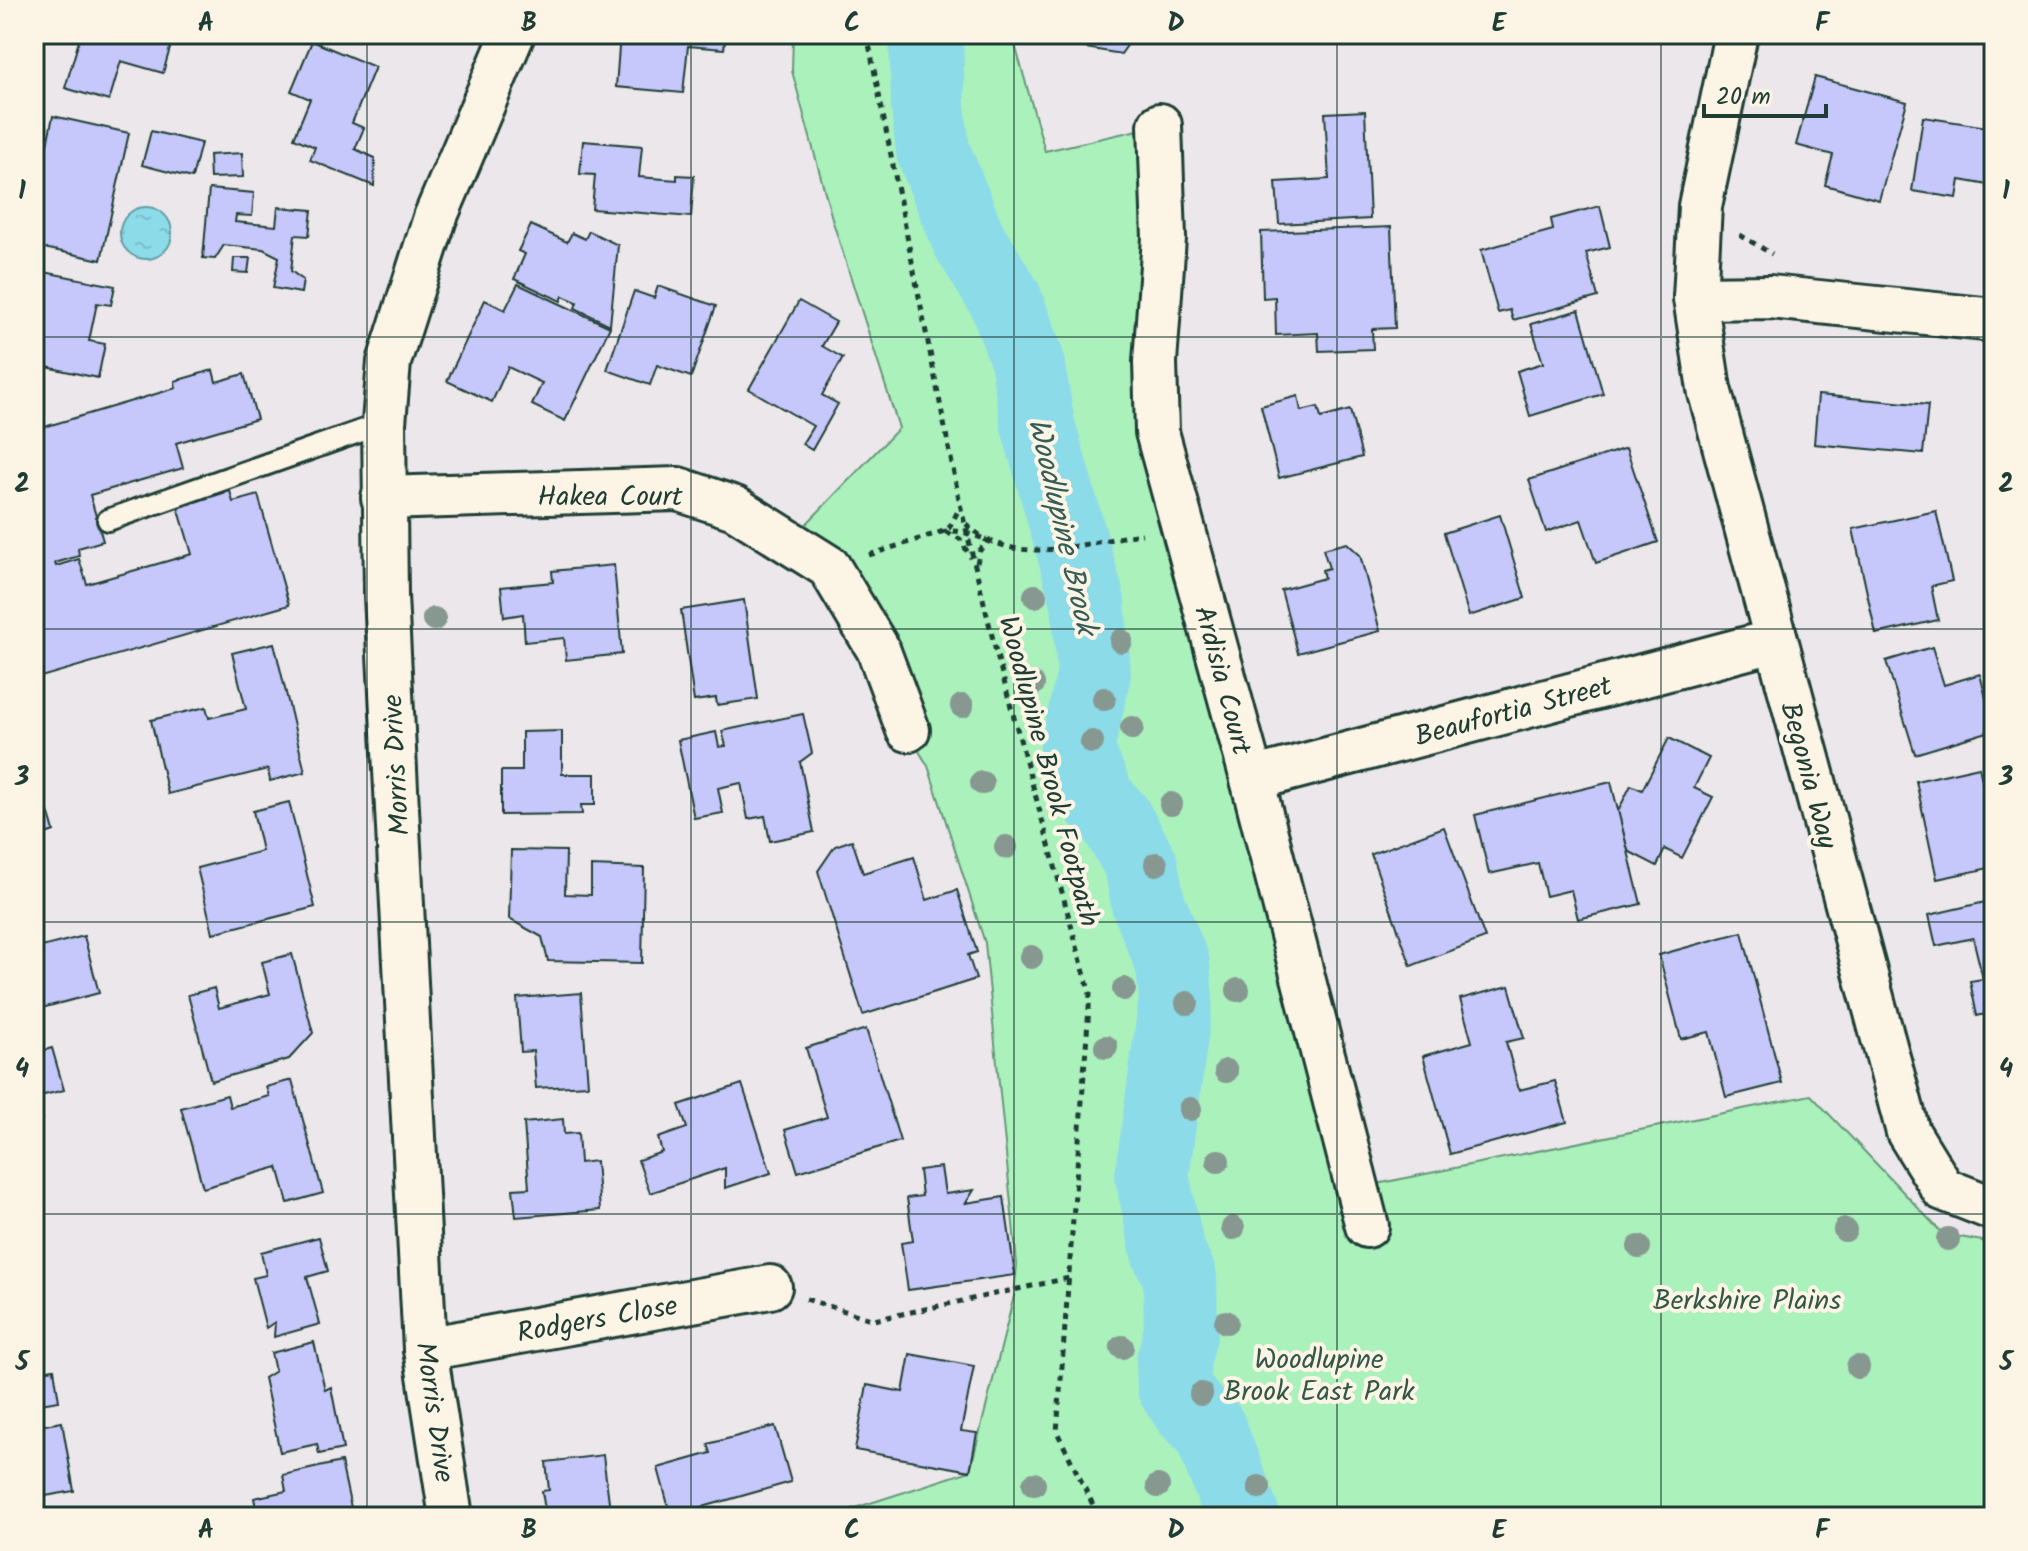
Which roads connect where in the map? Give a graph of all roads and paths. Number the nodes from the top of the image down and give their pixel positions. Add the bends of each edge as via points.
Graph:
1 (513, 34) edge
2 (867, 34) edge
3 (1736, 34) edge
4 (1160, 125) dead end
5 (1695, 298) junction
6 (1994, 320) edge
7 (384, 423) junction
8 (383, 498) junction
9 (960, 504) junction
10 (108, 520) dead end
11 (965, 523) junction
12 (941, 532) junction
13 (968, 536) junction
14 (1108, 538) dead end
15 (988, 542) junction
16 (975, 566) junction
17 (829, 567) junction
18 (1774, 641) junction
19 (908, 730) dead end
20 (1252, 779) junction
21 (1994, 1209) edge
22 (1367, 1226) dead end
23 (1069, 1278) junction
24 (770, 1287) joint
25 (425, 1349) junction
26 (451, 1517) edge
27 (1099, 1517) edge

1 - 7 street, Morris Drive via 430,233 389,362
2 - 9 path, Woodlupine Brook Footpath
3 - 5 street, Begonia Way via 1700,206
4 - 20 street, Ardisia Court via 1164,238 1155,362 1157,432
5 - 6 street via 1770,297
5 - 18 street, Begonia Way via 1709,389
7 - 8 street, Morris Drive
7 - 10 lane
8 - 17 street, Hakea Court via 678,489 735,508
8 - 25 street, Morris Drive
9 - 11 path, Woodlupine Brook Footpath
9 - 12 path via 954,521
11 - 13 path, Woodlupine Brook Footpath
11 - 15 path
12 - 13 path via 955,529
12 - 16 path via 956,536
12 - 17 path
13 - 15 path
13 - 16 path, Woodlupine Brook Footpath
14 - 15 path via 1052,549
15 - 16 path
16 - 23 path, Woodlupine Brook Footpath via 1090,994
17 - 19 street, Hakea Court via 878,649
18 - 20 street, Beaufortia Street
18 - 21 street, Begonia Way via 1908,1132 1943,1189
20 - 22 street, Ardisia Court
23 - 24 path via 874,1320
23 - 27 path, Woodlupine Brook Footpath via 1057,1432
24 - 25 street, Rodgers Close
25 - 26 street, Morris Drive

